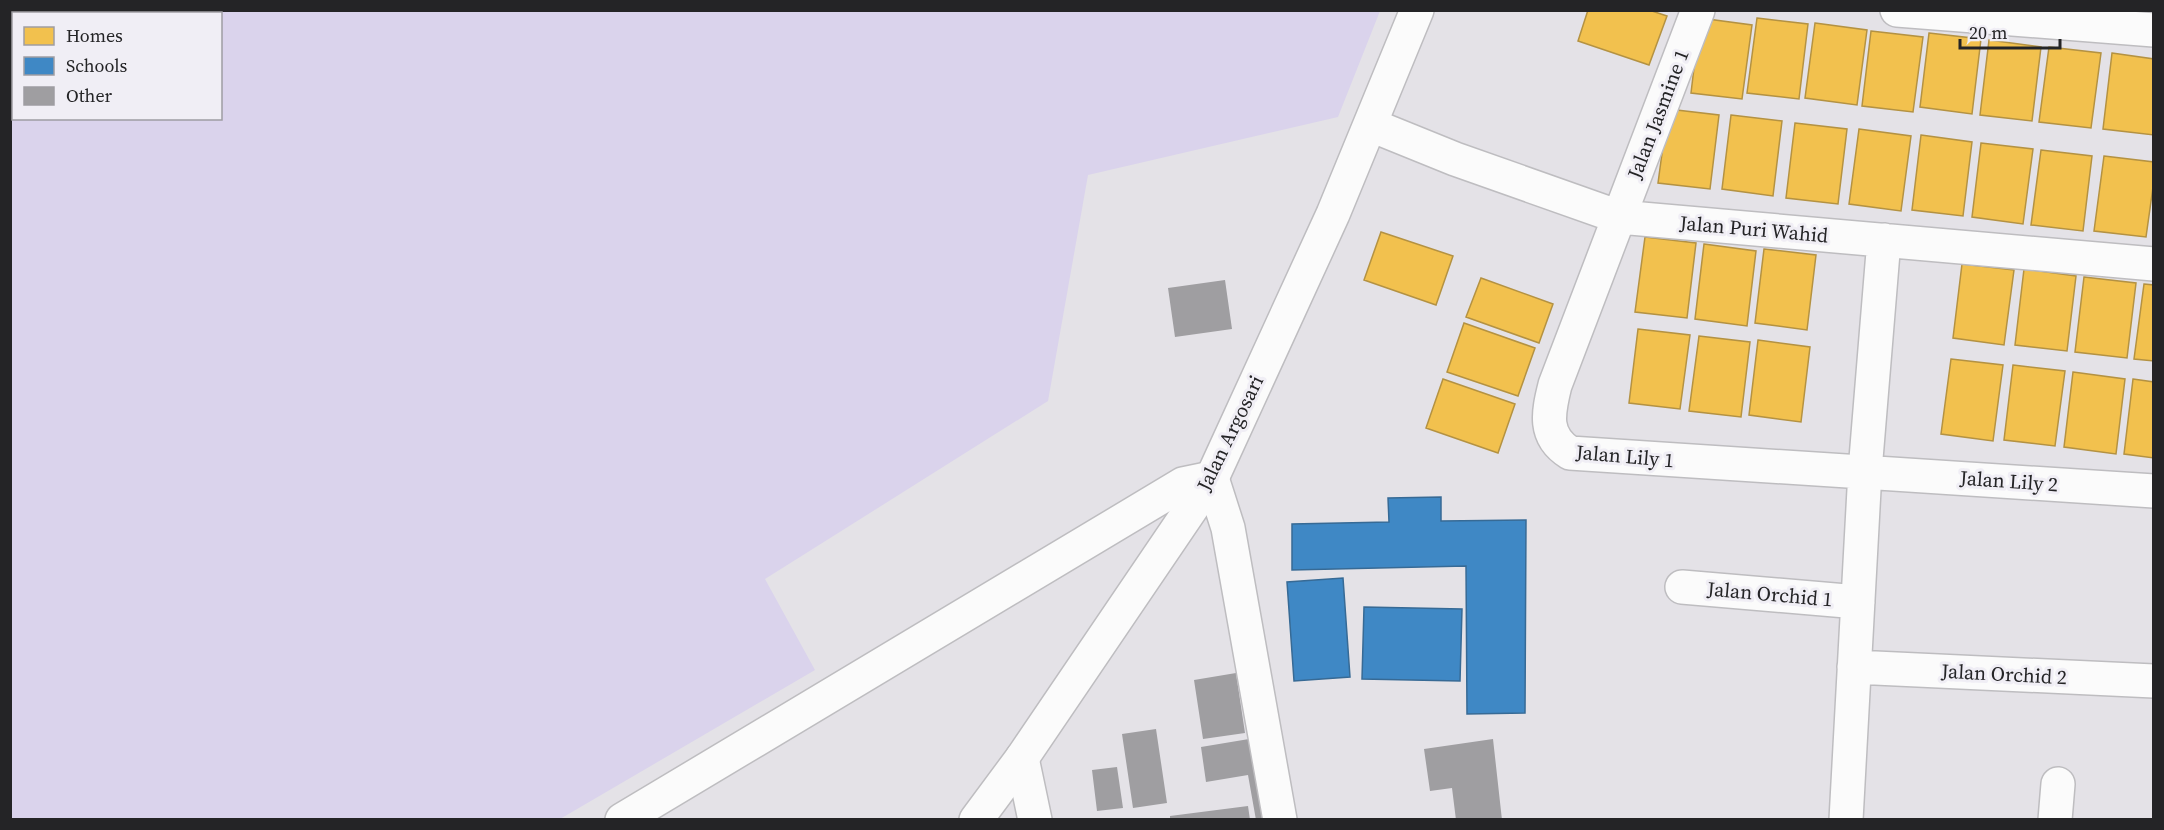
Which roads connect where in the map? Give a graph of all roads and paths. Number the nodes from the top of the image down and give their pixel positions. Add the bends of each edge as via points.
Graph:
1 (1417, 10) edge
2 (1698, 10) edge
3 (1897, 10) edge
4 (2133, 23) edge
5 (1371, 125) junction
6 (1619, 217) junction
7 (1884, 240) junction
8 (2154, 264) edge
9 (1864, 471) junction
10 (1212, 478) junction
11 (2154, 491) edge
12 (1682, 587) dead end
13 (1858, 602) junction
14 (1854, 667) junction
15 (2154, 681) edge
16 (1022, 758) junction
17 (2058, 784) dead end
18 (622, 819) edge
19 (976, 819) edge
20 (1035, 819) edge
21 (1280, 819) edge
22 (1846, 819) edge
23 (2055, 819) edge

1 - 5 street, Jalan Argosari
2 - 6 street, Jalan Jasmine 1
3 - 4 street
5 - 6 street, Jalan Puri Wahid
5 - 10 street, Jalan Argosari
6 - 7 street, Jalan Puri Wahid
6 - 9 street, Jalan Lily 1 via 1550,403 1551,434 1559,446 1570,453
7 - 8 street, Jalan Puri Wahid
7 - 9 street
9 - 11 street, Jalan Lily 2
9 - 13 street
10 - 16 street, Jalan Argosari
10 - 18 street via 1183,484
10 - 21 street via 1228,528
12 - 13 street, Jalan Orchid 1
13 - 14 street
14 - 15 street, Jalan Orchid 2
14 - 22 street
16 - 19 street, Jalan Argosari
16 - 20 street
17 - 23 street

